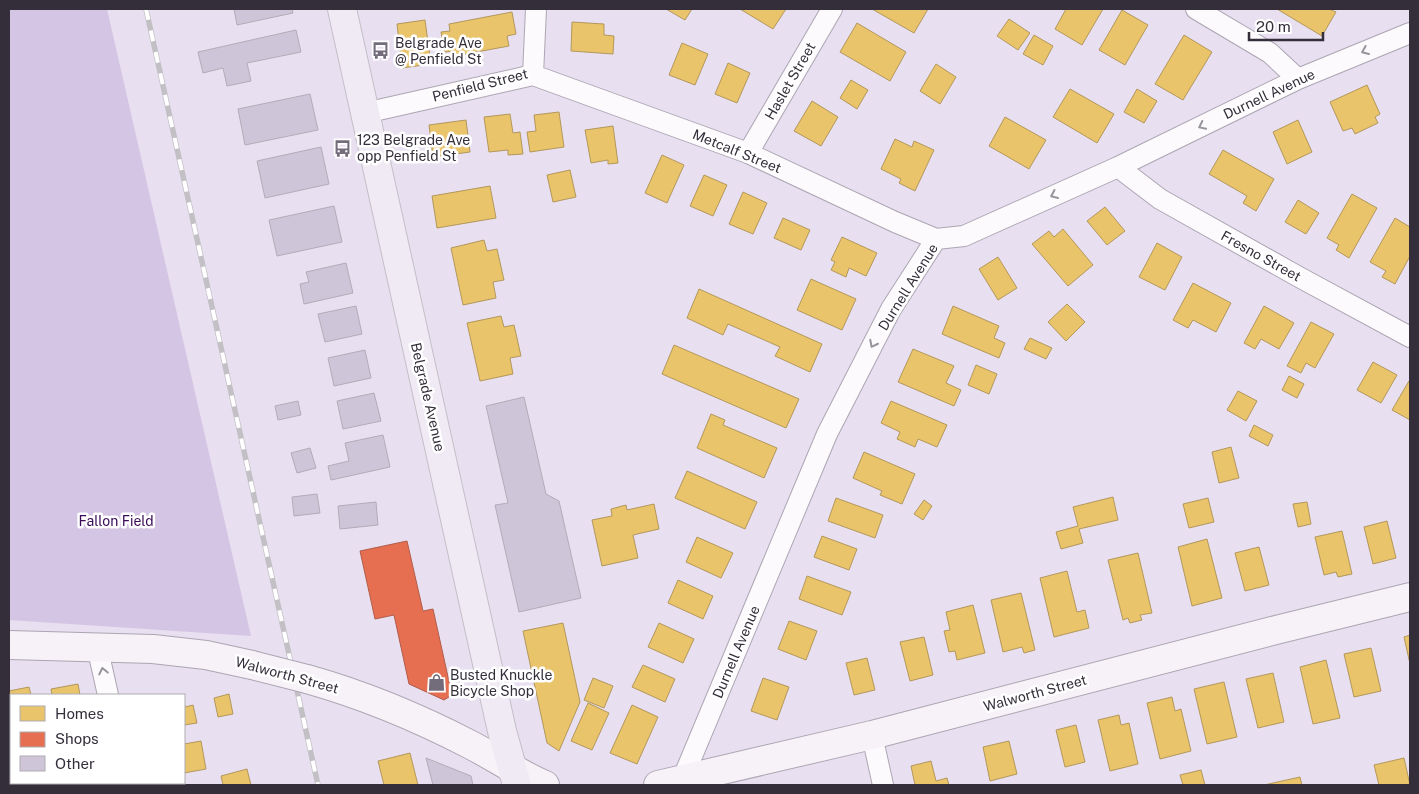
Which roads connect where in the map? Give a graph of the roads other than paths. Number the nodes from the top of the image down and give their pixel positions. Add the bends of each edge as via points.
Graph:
1 (342, 9) edge
2 (536, 9) edge
3 (832, 9) edge
4 (1196, 9) edge
5 (1410, 33) edge
6 (533, 75) junction
7 (1298, 79) junction
8 (365, 113) junction
9 (748, 153) junction
10 (1118, 166) junction
11 (936, 239) junction
12 (1410, 337) edge
13 (1410, 597) edge
14 (9, 645) edge
15 (97, 646) junction
16 (108, 694) edge
17 (872, 735) junction
18 (515, 778) edge
19 (670, 783) edge
20 (545, 785) edge
21 (883, 785) edge

1 - 8 main road, Belgrade Avenue
2 - 6 street, Penfield Street
3 - 9 street, Haslet Street
4 - 7 street via 1270,53
5 -> 7 street, Durnell Avenue
6 - 8 street, Penfield Street
6 - 9 street, Metcalf Street
7 -> 10 street, Durnell Avenue
8 - 18 main road, Belgrade Avenue
9 - 11 street, Metcalf Street
10 -> 11 street, Durnell Avenue via 964,236
10 - 12 street, Fresno Street via 1160,199
11 -> 19 street, Durnell Avenue via 891,309 827,434
13 - 17 street, Walworth Street
14 - 15 street, Walworth Street
16 -> 15 street
15 - 18 street, Walworth Street, bridge via 182,651 252,664 353,693 473,746
17 - 19 street, Walworth Street
17 - 21 street
18 - 20 street, Walworth Street

